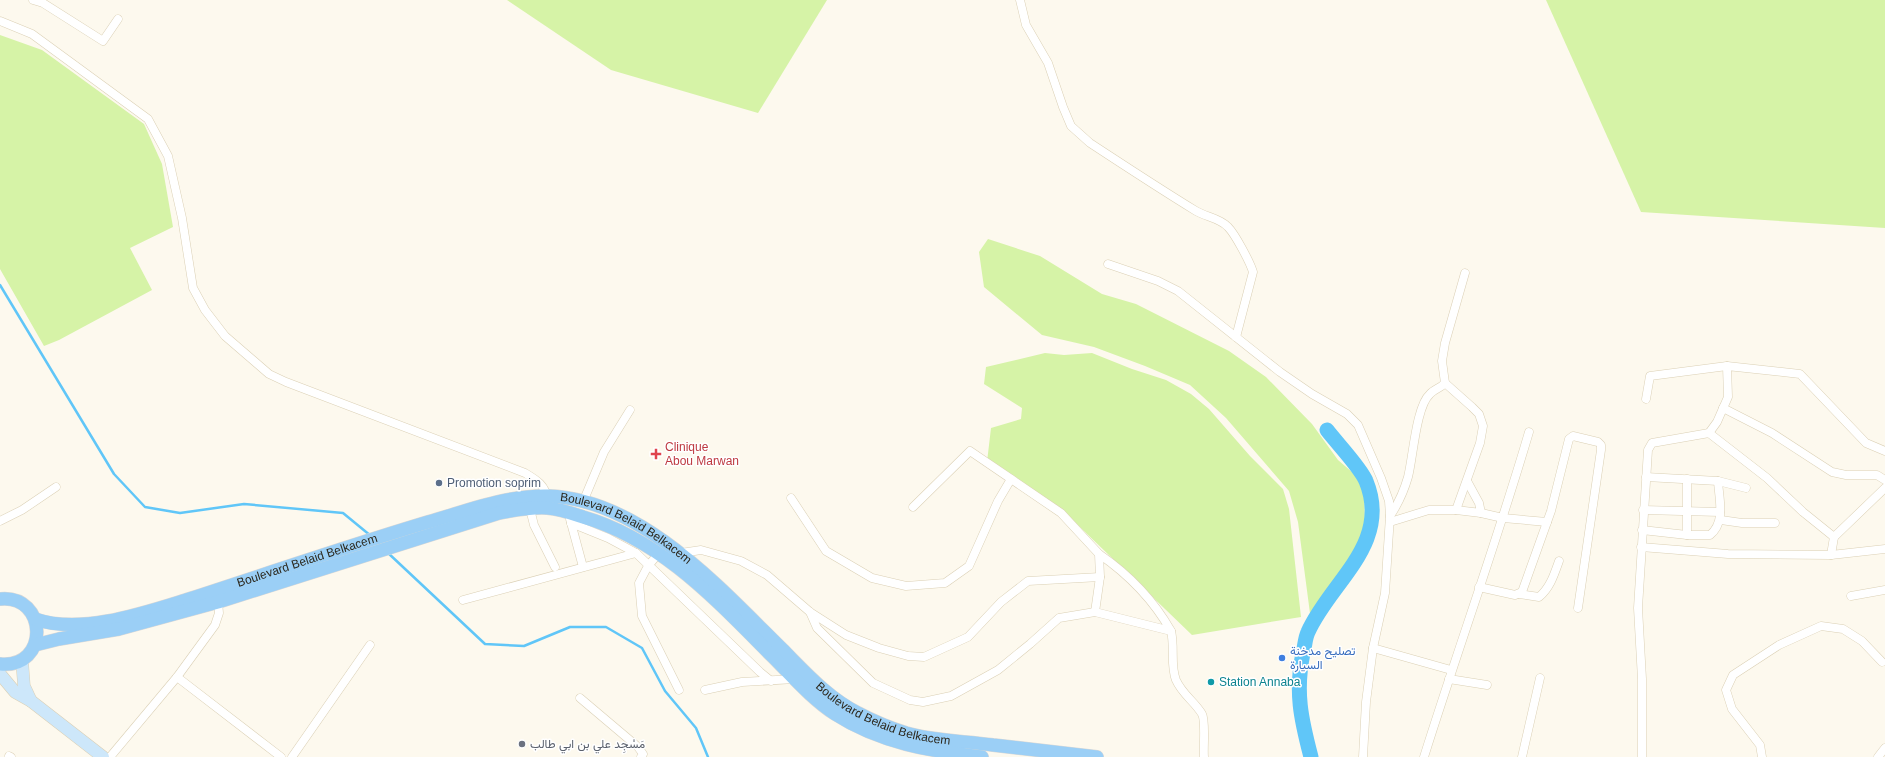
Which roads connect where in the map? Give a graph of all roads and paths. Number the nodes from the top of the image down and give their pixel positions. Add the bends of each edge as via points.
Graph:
1 (33, 0) edge
2 (1020, 0) edge
3 (118, 18) dead end
4 (0, 21) edge
5 (1108, 264) dead end
6 (1465, 273) dead end
7 (1236, 337) junction
8 (1727, 366) junction
9 (1445, 383) junction
10 (1646, 399) dead end
11 (1723, 408) junction
12 (630, 410) dead end
13 (1529, 432) dead end
14 (1709, 433) junction
15 (1885, 451) edge
16 (1646, 478) junction
17 (1011, 479) junction
18 (1688, 479) junction
19 (1885, 480) edge
20 (1467, 481) junction
21 (1718, 481) junction
22 (56, 487) dead end
23 (1746, 488) dead end
24 (1885, 488) edge
25 (791, 498) dead end
26 (529, 502) junction
27 (546, 502) junction
28 (583, 502) junction
29 (913, 507) dead end
30 (1456, 510) junction
31 (1643, 510) junction
32 (1687, 511) junction
33 (1481, 513) junction
34 (1720, 516) junction
35 (570, 518) junction
36 (1503, 518) junction
37 (1390, 519) junction
38 (0, 521) edge
39 (1547, 522) junction
40 (1775, 523) dead end
41 (1642, 530) junction
42 (1687, 535) junction
43 (1834, 537) junction
44 (1641, 547) junction
45 (365, 548) junction
46 (1885, 549) edge
47 (659, 553) junction
48 (681, 553) junction
49 (636, 554) junction
50 (1099, 554) junction
51 (1832, 555) junction
52 (1559, 561) dead end
53 (648, 566) junction
54 (555, 567) dead end
55 (583, 567) junction
56 (1100, 577) junction
57 (1479, 587) junction
58 (1885, 590) edge
59 (1518, 594) junction
60 (1851, 596) dead end
61 (1, 598) edge
62 (463, 600) dead end
63 (218, 602) junction
64 (1578, 608) dead end
65 (810, 612) junction
66 (1095, 612) junction
67 (35, 619) junction
68 (1171, 632) junction
69 (35, 645) junction
70 (370, 645) dead end
71 (1373, 648) junction
72 (22, 660) junction
73 (1882, 662) dead end
74 (0, 664) edge
75 (1452, 670) junction
76 (0, 674) edge
77 (177, 677) junction
78 (1540, 678) dead end
79 (795, 679) junction
80 (1449, 679) junction
81 (771, 680) junction
82 (1487, 685) dead end
83 (679, 690) dead end
84 (705, 690) dead end
85 (580, 698) dead end
86 (31, 701) junction
87 (1885, 748) edge
88 (935, 754) edge
89 (102, 757) edge
90 (110, 757) edge
91 (281, 757) edge
92 (292, 757) edge
93 (642, 757) edge
94 (982, 757) edge
95 (1098, 757) edge
96 (1204, 757) edge
97 (1363, 757) edge
98 (1424, 757) edge
99 (1522, 757) edge
100 (1642, 757) edge
101 (1762, 757) edge
102 (1878, 757) edge

1 - 3 street via 43,3 103,41
2 - 7 street via 1026,26 1048,63 1071,126 1090,143 1202,215 1229,227 1250,261 1253,272
4 - 27 street via 32,34 148,119 168,156 182,218 193,288 205,310 225,336 269,374 286,382 525,473 538,480
5 - 7 street via 1158,281 1178,291
6 - 9 street via 1444,342 1442,361
7 - 37 street via 1312,394 1347,414 1358,426 1381,478
8 - 10 street via 1650,376
8 - 11 street via 1728,397
8 - 15 street via 1800,374 1866,443
9 - 20 street via 1479,414 1483,426
9 - 37 street via 1430,394 1425,402 1416,431 1408,477
11 - 14 street
11 - 19 street via 1772,433 1832,472 1846,476 1877,475
12 - 28 street via 604,452
13 - 36 street
14 - 16 street via 1652,443 1648,450
14 - 43 street via 1767,478
16 - 18 street
16 - 31 street
17 - 25 street via 998,501 969,566 945,583 906,586 872,578 826,551
17 - 29 street via 970,451
17 - 50 street via 1061,513
18 - 21 street
18 - 32 street
20 - 30 street
20 - 33 street via 1479,503
21 - 23 street
21 - 34 street
22 - 38 street via 22,510
24 - 43 street
26 - 27 main road, Boulevard Belaid Belkacem
26 - 45 main road, Boulevard Belaid Belkacem via 497,502
26 - 54 street via 534,524
27 - 28 main road, Boulevard Belaid Belkacem
27 - 35 main road, Boulevard Belaid Belkacem
28 - 48 main road, Boulevard Belaid Belkacem via 620,515
30 - 33 street
30 - 37 street via 1429,510
31 - 32 street
31 - 41 street
32 - 34 street
32 - 42 street
33 - 36 street
34 - 40 street via 1742,523
34 - 42 street via 1716,531 1710,536
35 - 47 main road, Boulevard Belaid Belkacem via 617,528
35 - 49 street
35 - 55 street
36 - 39 street
36 - 57 street
37 - 71 street via 1385,593
39 - 59 street via 1524,588
39 - 64 street via 1569,439 1573,436 1598,442 1602,450
41 - 42 street
41 - 44 street
43 - 51 street
44 - 51 street via 1728,554
44 - 100 street via 1638,608 1642,679
45 - 63 main road, Boulevard Belaid Belkacem
45 - 67 main road, Boulevard Belaid Belkacem via 117,619 70,624
46 - 51 street
47 - 53 street
47 - 79 main road, Boulevard Belaid Belkacem via 704,589
48 - 65 street via 701,550 741,561 767,575
48 - 95 main road, Boulevard Belaid Belkacem via 711,578 814,681 855,712 906,733
49 - 53 street
49 - 55 street
50 - 56 street
50 - 68 street via 1113,563 1160,611
52 - 59 street via 1553,578 1539,598
53 - 81 street
53 - 83 street via 639,583 642,616
55 - 62 street
56 - 65 street via 1028,581 1001,602 968,637 924,656 908,656 879,648 846,635
56 - 66 street
57 - 59 street
57 - 75 street
58 - 60 street
61 - 67 main road via 22,604
63 - 69 main road, Boulevard Belaid Belkacem via 119,629
63 - 77 street via 219,613 215,625
65 - 66 street via 817,628 873,683 910,700 922,702 951,696 998,670 1059,618
66 - 68 street
67 - 69 main road via 38,629
68 - 96 street via 1176,680 1203,716
69 - 72 main road
70 - 92 street
71 - 75 street
71 - 97 street via 1366,702
72 - 74 main road via 8,665
72 - 86 main road via 24,686
73 - 101 street via 1862,641 1843,630 1821,626 1779,645 1733,675 1726,690 1732,709 1760,746
75 - 80 street
76 - 86 main road via 15,692
77 - 90 street
77 - 91 street
78 - 99 street
79 - 81 street
79 - 88 main road, Boulevard Belaid Belkacem via 829,709 851,723 873,734
80 - 82 street
80 - 98 street
81 - 84 street via 742,682
85 - 93 street via 638,748 643,754
86 - 89 main road
87 - 102 street
88 - 94 main road, Boulevard Belaid Belkacem

